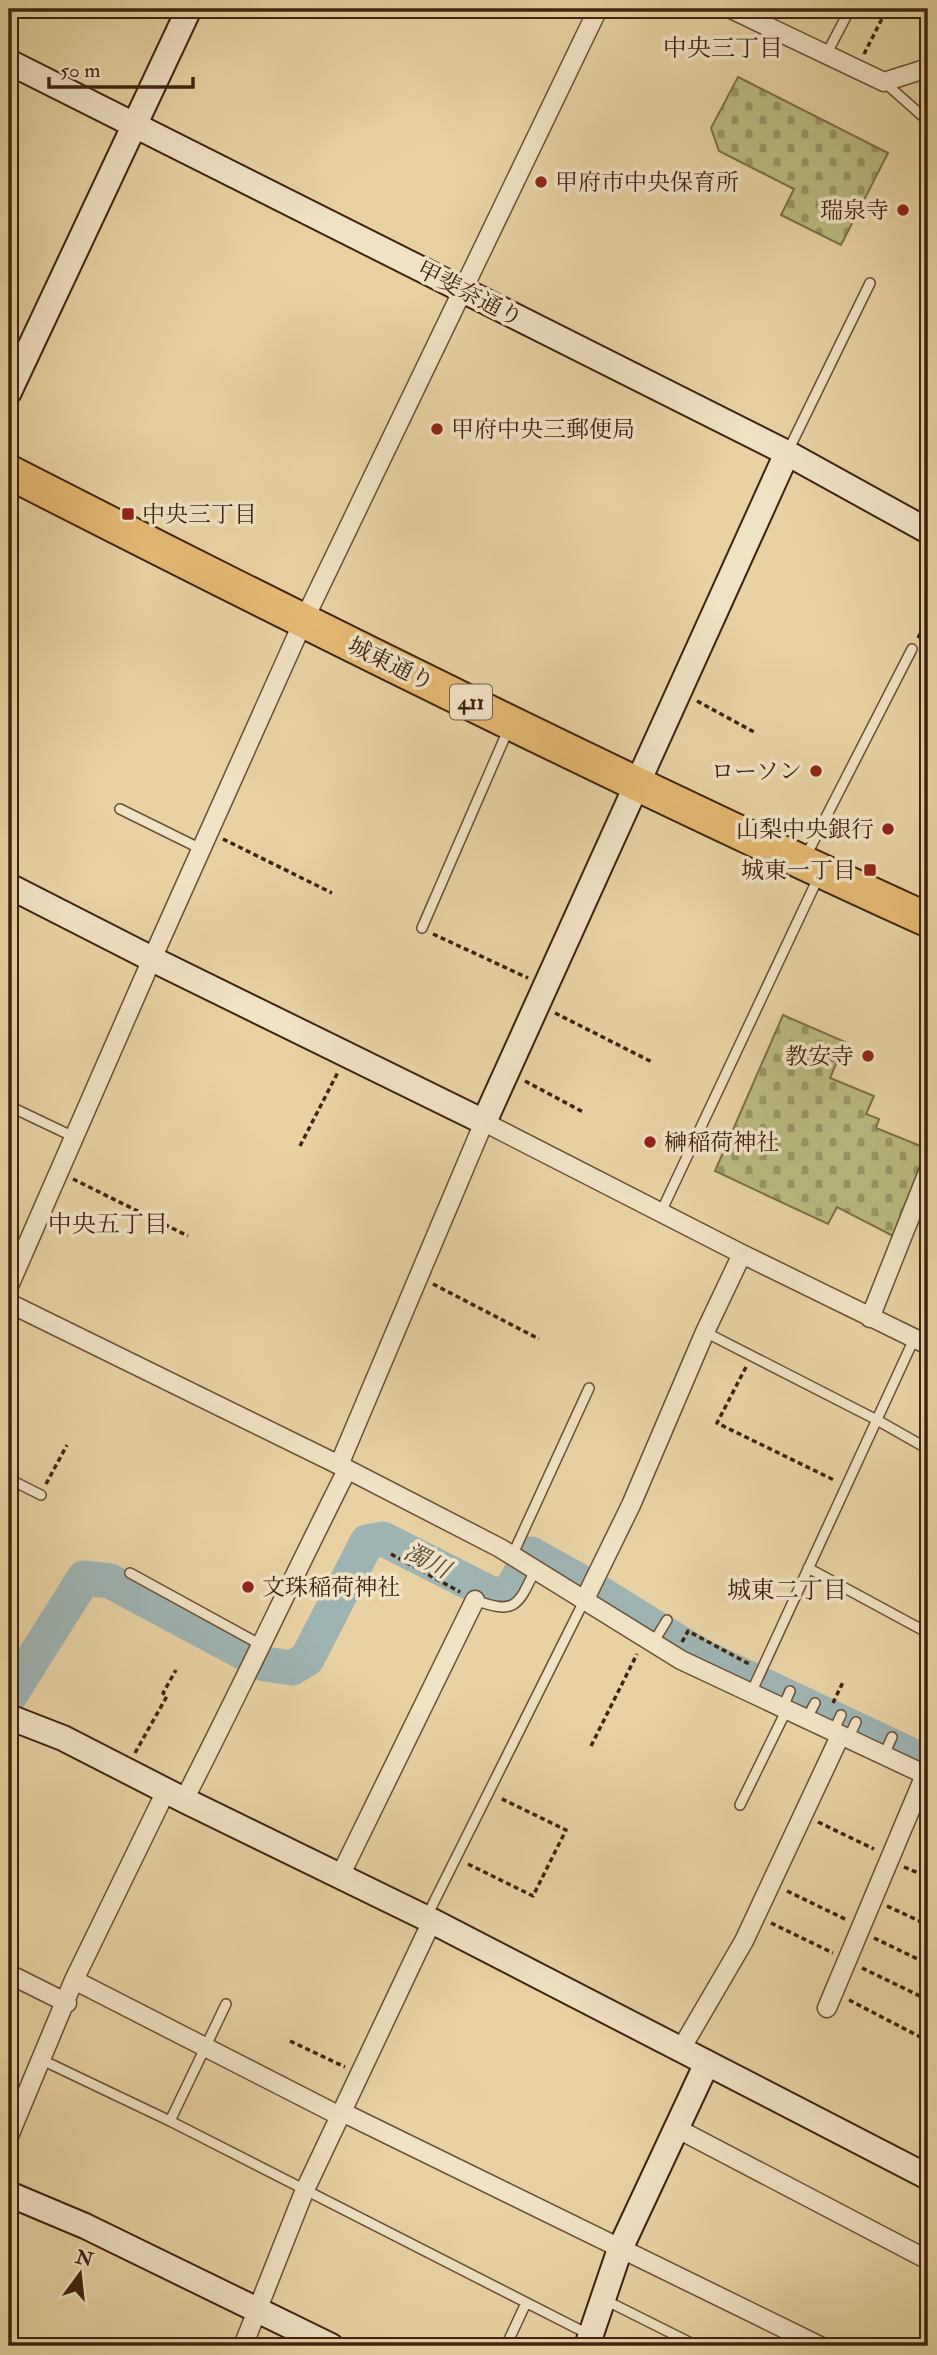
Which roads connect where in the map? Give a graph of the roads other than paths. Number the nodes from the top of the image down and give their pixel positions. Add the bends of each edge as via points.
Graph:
1 (190, 9) edge
2 (598, 9) edge
3 (850, 9) edge
4 (742, 11) edge
5 (827, 53) junction
6 (9, 62) edge
7 (928, 68) edge
8 (884, 82) junction
9 (928, 121) edge
10 (133, 126) junction
11 (870, 283) dead end
12 (463, 290) junction
13 (9, 392) edge
14 (787, 453) junction
15 (9, 472) edge
16 (928, 531) edge
17 (303, 622) junction
18 (912, 649) road end
19 (512, 722) junction
20 (638, 783) junction
21 (120, 809) dead end
22 (205, 841) junction
23 (812, 867) junction
24 (9, 886) edge
25 (928, 920) edge
26 (422, 928) road end
27 (152, 960) junction
28 (9, 1106) edge
29 (484, 1122) junction
30 (74, 1137) junction
31 (928, 1172) edge
32 (923, 1203) edge
33 (662, 1212) junction
34 (742, 1254) junction
35 (9, 1286) edge
36 (9, 1303) edge
37 (870, 1318) junction
38 (705, 1332) junction
39 (921, 1342) edge
40 (589, 1388) dead end
41 (877, 1420) junction
42 (928, 1449) edge
43 (343, 1467) junction
44 (9, 1479) edge
45 (41, 1495) road end
46 (513, 1556) junction
47 (808, 1568) junction
48 (534, 1570) junction
49 (130, 1573) dead end
50 (474, 1600) joint
51 (584, 1601) junction
52 (667, 1620) dead end
53 (928, 1633) edge
54 (651, 1639) junction
55 (262, 1647) junction
56 (790, 1691) dead end
57 (751, 1692) junction
58 (815, 1703) dead end
59 (784, 1707) junction
60 (841, 1715) dead end
61 (9, 1717) edge
62 (808, 1717) junction
63 (856, 1722) dead end
64 (841, 1733) junction
65 (892, 1737) dead end
66 (885, 1753) junction
67 (926, 1775) edge
68 (175, 1796) junction
69 (740, 1805) dead end
70 (340, 1876) junction
71 (429, 1919) junction
72 (9, 1974) edge
73 (74, 1980) junction
74 (830, 2000) road end
75 (66, 2003) junction
76 (226, 2004) dead end
77 (206, 2047) junction
78 (681, 2049) junction
79 (42, 2060) junction
80 (707, 2063) junction
81 (341, 2114) junction
82 (170, 2122) junction
83 (678, 2129) junction
84 (9, 2136) edge
85 (928, 2177) edge
86 (304, 2192) junction
87 (9, 2194) edge
88 (620, 2249) junction
89 (928, 2260) edge
90 (604, 2300) junction
91 (526, 2303) junction
92 (257, 2310) junction
93 (589, 2341) edge
94 (243, 2346) edge
95 (331, 2346) edge
96 (506, 2346) edge
97 (697, 2346) edge
98 (820, 2346) edge

1 - 10 street
2 - 12 street
3 - 5 lane
4 - 5 street
5 - 8 street
6 - 10 street, 甲斐奈通り
7 - 8 street
8 - 9 lane
10 - 12 street, 甲斐奈通り
10 - 13 street
11 - 14 lane
12 - 14 street, 甲斐奈通り
12 - 17 street
14 - 16 street, 甲斐奈通り
14 - 20 street
15 - 17 highway, 城東通り / 411
17 - 19 highway, 城東通り / 411
17 - 22 street
18 - 23 lane
19 - 20 highway, 城東通り / 411
19 - 26 lane
20 - 23 highway, 城東通り / 411
20 - 29 street
21 - 22 lane
22 - 27 street
23 - 25 highway, 城東通り / 411
23 - 33 lane
24 - 27 street
27 - 29 street
27 - 30 street
28 - 30 lane
29 - 33 street
29 - 43 street
30 - 35 street
31 - 32 street
32 - 37 street
33 - 34 street
34 - 37 street
34 - 38 street
36 - 43 street
37 - 39 street
38 - 41 lane
38 - 51 street
39 - 41 lane
40 - 46 lane
41 - 42 lane
41 - 47 lane
43 - 46 street
43 - 55 street
44 - 45 lane
46 - 48 street
47 - 53 lane
47 - 57 lane
48 - 50 lane via 515,1604 494,1607
48 - 51 street
49 - 55 lane
50 - 70 street
51 - 54 street
51 - 71 lane
52 - 54 lane
54 - 57 street via 681,1660
55 - 68 street
56 - 59 lane
57 - 59 street
58 - 62 lane
59 - 62 street
59 - 69 lane
60 - 64 lane
61 - 68 street via 63,1738
62 - 64 street
63 - 64 lane
64 - 66 street
64 - 78 street via 744,1941
65 - 66 lane
66 - 67 street
67 - 74 street
68 - 70 street
68 - 73 street
70 - 71 street
71 - 78 street
71 - 81 street
72 - 75 street
73 - 75 street
73 - 77 street
75 - 79 street
76 - 77 lane
77 - 81 street
77 - 82 lane
78 - 80 street
79 - 82 lane
79 - 84 street
80 - 83 street
80 - 85 street
81 - 86 street
81 - 88 street
82 - 86 lane
83 - 88 street
83 - 89 street
86 - 91 lane
86 - 92 street
87 - 92 street
88 - 90 street
88 - 98 street
90 - 93 street
90 - 97 lane
91 - 93 lane
91 - 96 lane
92 - 94 street
92 - 95 street

